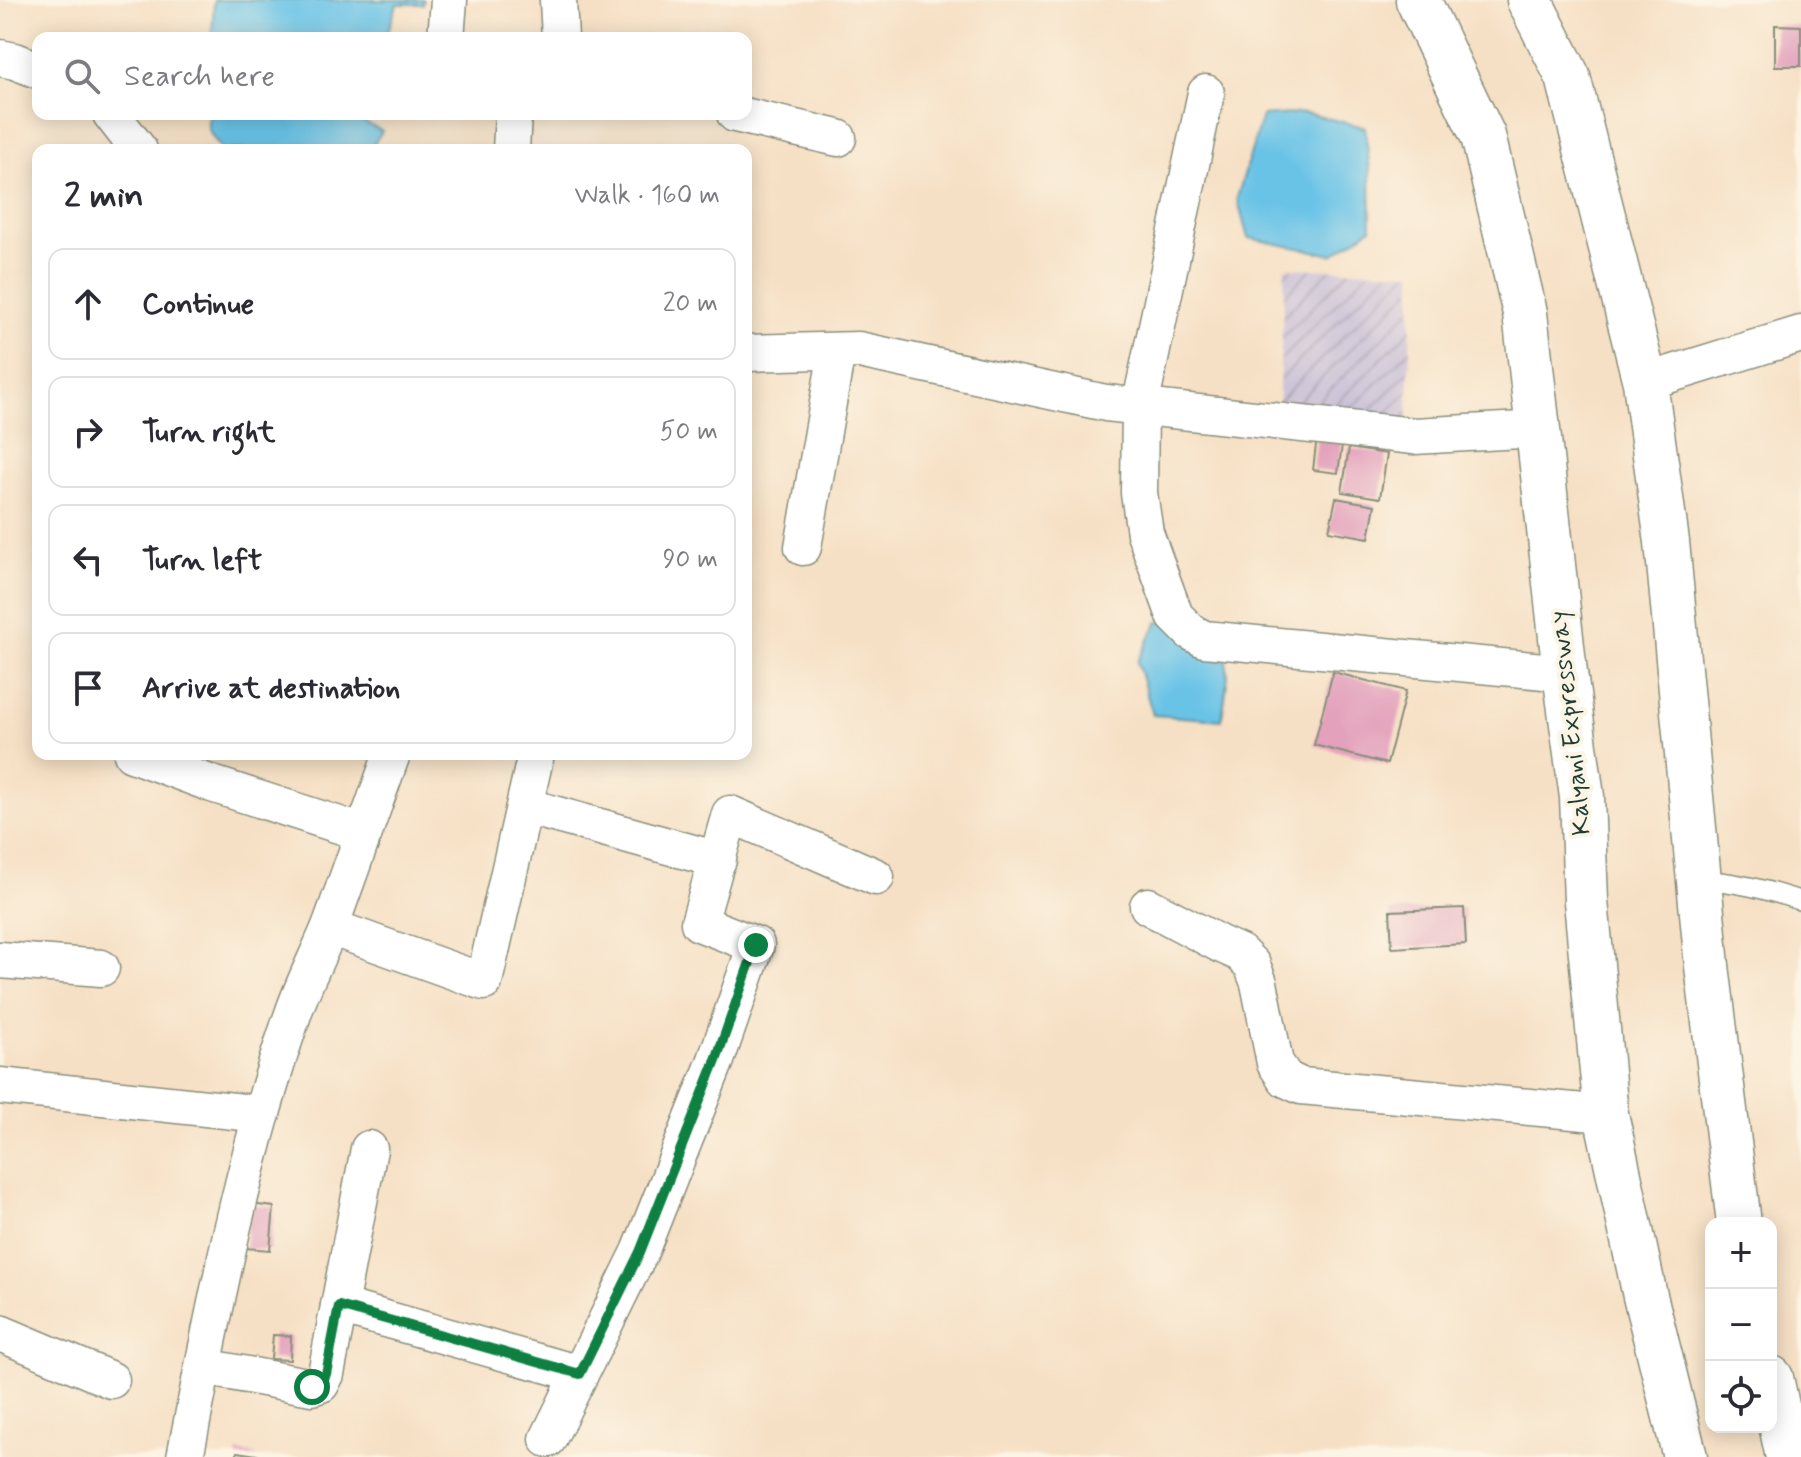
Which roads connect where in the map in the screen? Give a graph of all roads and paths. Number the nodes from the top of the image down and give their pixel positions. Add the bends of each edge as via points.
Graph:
1 (449, 0) edge
2 (558, 0) edge
3 (1418, 0) edge
4 (1529, 0) edge
5 (446, 32) edge
6 (560, 32) edge
7 (0, 58) edge
8 (32, 68) edge
9 (1206, 93) dead end
10 (752, 118) edge
11 (116, 120) edge
12 (513, 120) edge
13 (838, 138) dead end
14 (134, 144) edge
15 (511, 144) edge
16 (1801, 334) edge
17 (837, 351) junction
18 (752, 353) edge
19 (1645, 382) junction
20 (1140, 407) junction
21 (1539, 429) junction
22 (803, 547) dead end
23 (1565, 673) junction
24 (148, 760) edge
25 (390, 760) edge
26 (535, 760) edge
27 (525, 806) junction
28 (364, 833) junction
29 (718, 860) junction
30 (876, 877) dead end
31 (1699, 880) junction
32 (1801, 901) edge
33 (1148, 906) dead end
34 (330, 927) junction
35 (0, 960) edge
36 (101, 968) dead end
37 (0, 1086) edge
38 (262, 1114) junction
39 (1606, 1114) junction
40 (369, 1149) dead end
41 (1738, 1217) edge
42 (339, 1306) junction
43 (0, 1333) edge
44 (204, 1367) junction
45 (580, 1374) junction
46 (111, 1380) dead end
47 (1777, 1406) edge
48 (548, 1439) dead end
49 (185, 1457) edge
50 (1685, 1457) edge
51 (1788, 1457) edge

1 - 5 street
2 - 6 street
3 - 21 highway, Kalyani Expressway via 1483,136 1525,313
4 - 19 highway via 1568,77
7 - 8 street
9 - 20 street
10 - 13 street
11 - 14 street
12 - 15 street
16 - 19 street
17 - 18 street
17 - 20 street via 859,350
17 - 22 street
19 - 31 highway via 1667,542
20 - 21 street via 1414,436
20 - 23 street via 1139,493 1145,533 1175,616 1191,632 1241,644
21 - 23 highway, Kalyani Expressway
23 - 39 highway, Kalyani Expressway via 1582,797
24 - 28 street
25 - 28 street
26 - 27 street
27 - 29 street
27 - 34 street via 484,982
28 - 34 street
29 - 30 street via 730,814
29 - 45 street via 699,923 756,945 640,1252
31 - 32 lane via 1766,889
31 - 41 highway
33 - 39 street via 1240,953 1252,965 1275,1063 1286,1079 1301,1086
34 - 38 street via 292,1015
35 - 36 street
37 - 38 street
38 - 44 street
39 - 50 highway, Kalyani Expressway
40 - 42 street
42 - 44 street via 321,1384 312,1387
42 - 45 street
43 - 46 street
44 - 49 street
45 - 48 street
47 - 51 highway

